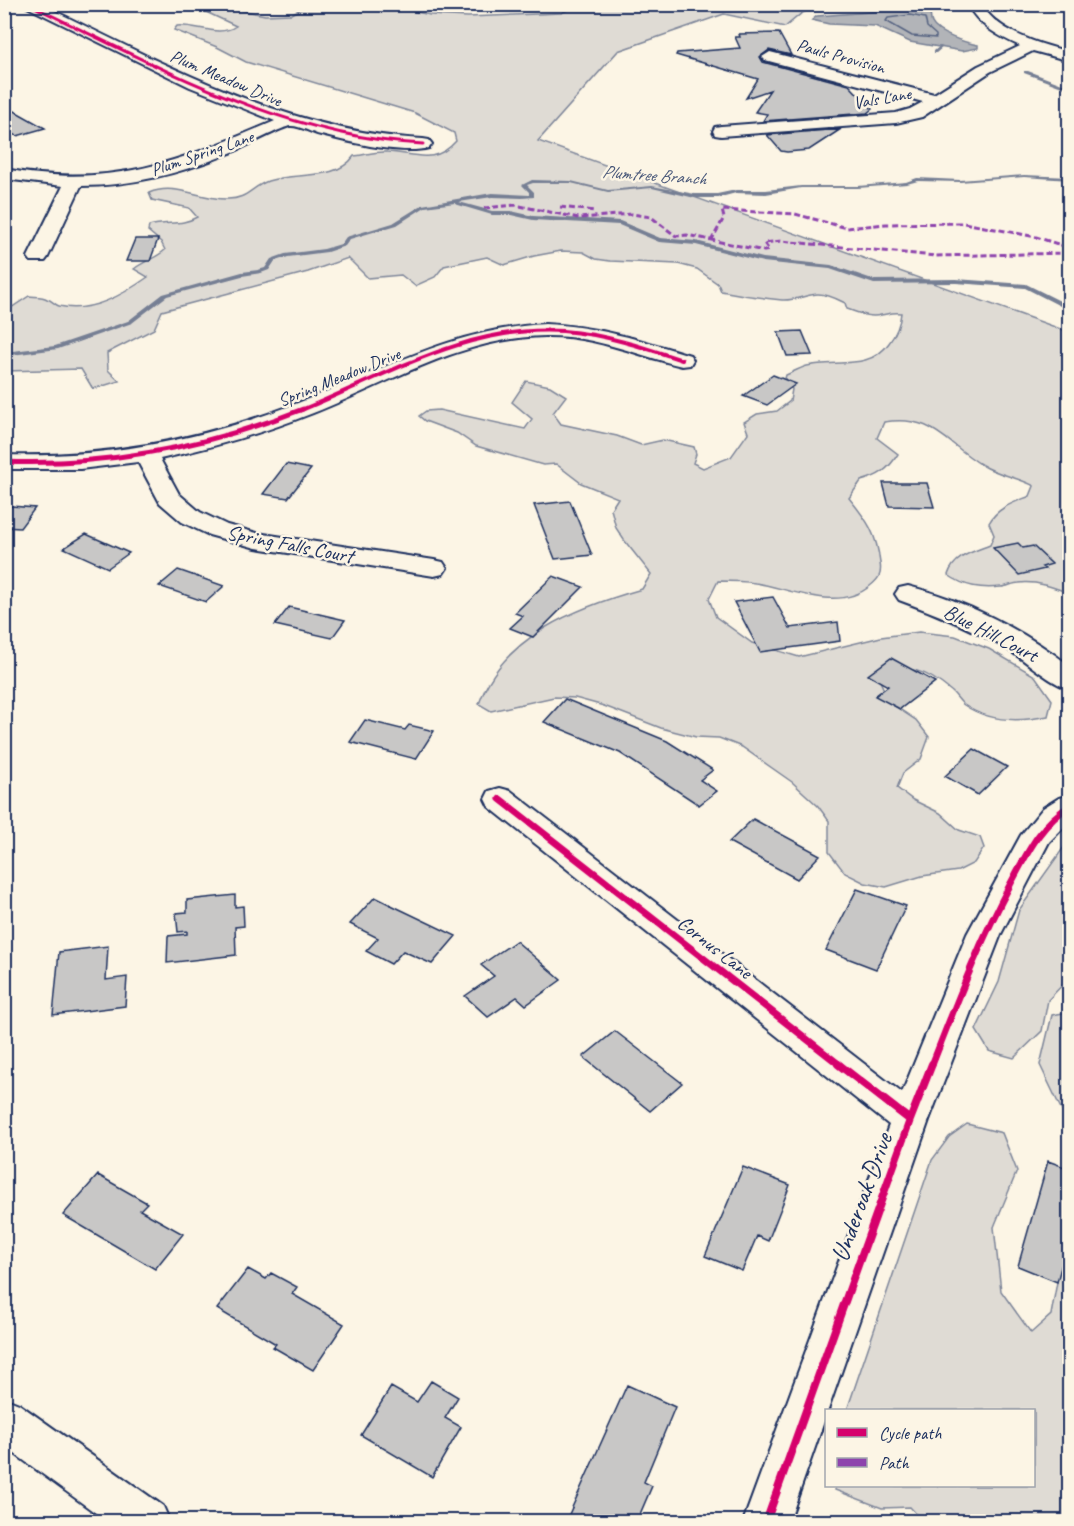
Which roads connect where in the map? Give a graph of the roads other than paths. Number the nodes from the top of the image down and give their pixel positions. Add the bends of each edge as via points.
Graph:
1 (28, 4) edge
2 (974, 4) edge
3 (1033, 45) junction
4 (770, 57) dead end
5 (1070, 57) edge
6 (937, 100) junction
7 (291, 120) junction
8 (721, 131) dead end
9 (423, 144) dead end
10 (4, 174) edge
11 (75, 181) junction
12 (38, 257) dead end
13 (682, 360) dead end
14 (146, 455) junction
15 (4, 462) edge
16 (434, 568) dead end
17 (908, 594) dead end
18 (1070, 680) edge
19 (500, 799) dead end
20 (1070, 806) edge
21 (910, 1120) junction
22 (4, 1419) edge
23 (147, 1521) edge
24 (766, 1521) edge

1 - 7 street, Plum Meadow Drive via 228,98
2 - 3 street via 984,20
3 - 5 street
3 - 6 street, Vals Lane via 984,69
4 - 6 street, Pauls Provision
6 - 8 street, Vals Lane via 916,113 896,118
7 - 9 street, Plum Meadow Drive via 376,142
7 - 11 street, Plum Spring Lane via 169,169
10 - 11 street, Plum Spring Lane
11 - 12 street
13 - 14 street, Spring Meadow Drive via 606,337 574,332 545,330 480,338 256,427
14 - 15 street, Spring Meadow Drive via 78,462
14 - 16 street, Spring Falls Court via 169,498 191,517 218,530 256,540
17 - 18 street, Blue Hill Court via 990,627
19 - 21 street, Cornus Lane
20 - 21 street, Underoak Drive via 1054,816 1037,835 984,934
21 - 24 street, Underoak Drive
22 - 23 street

